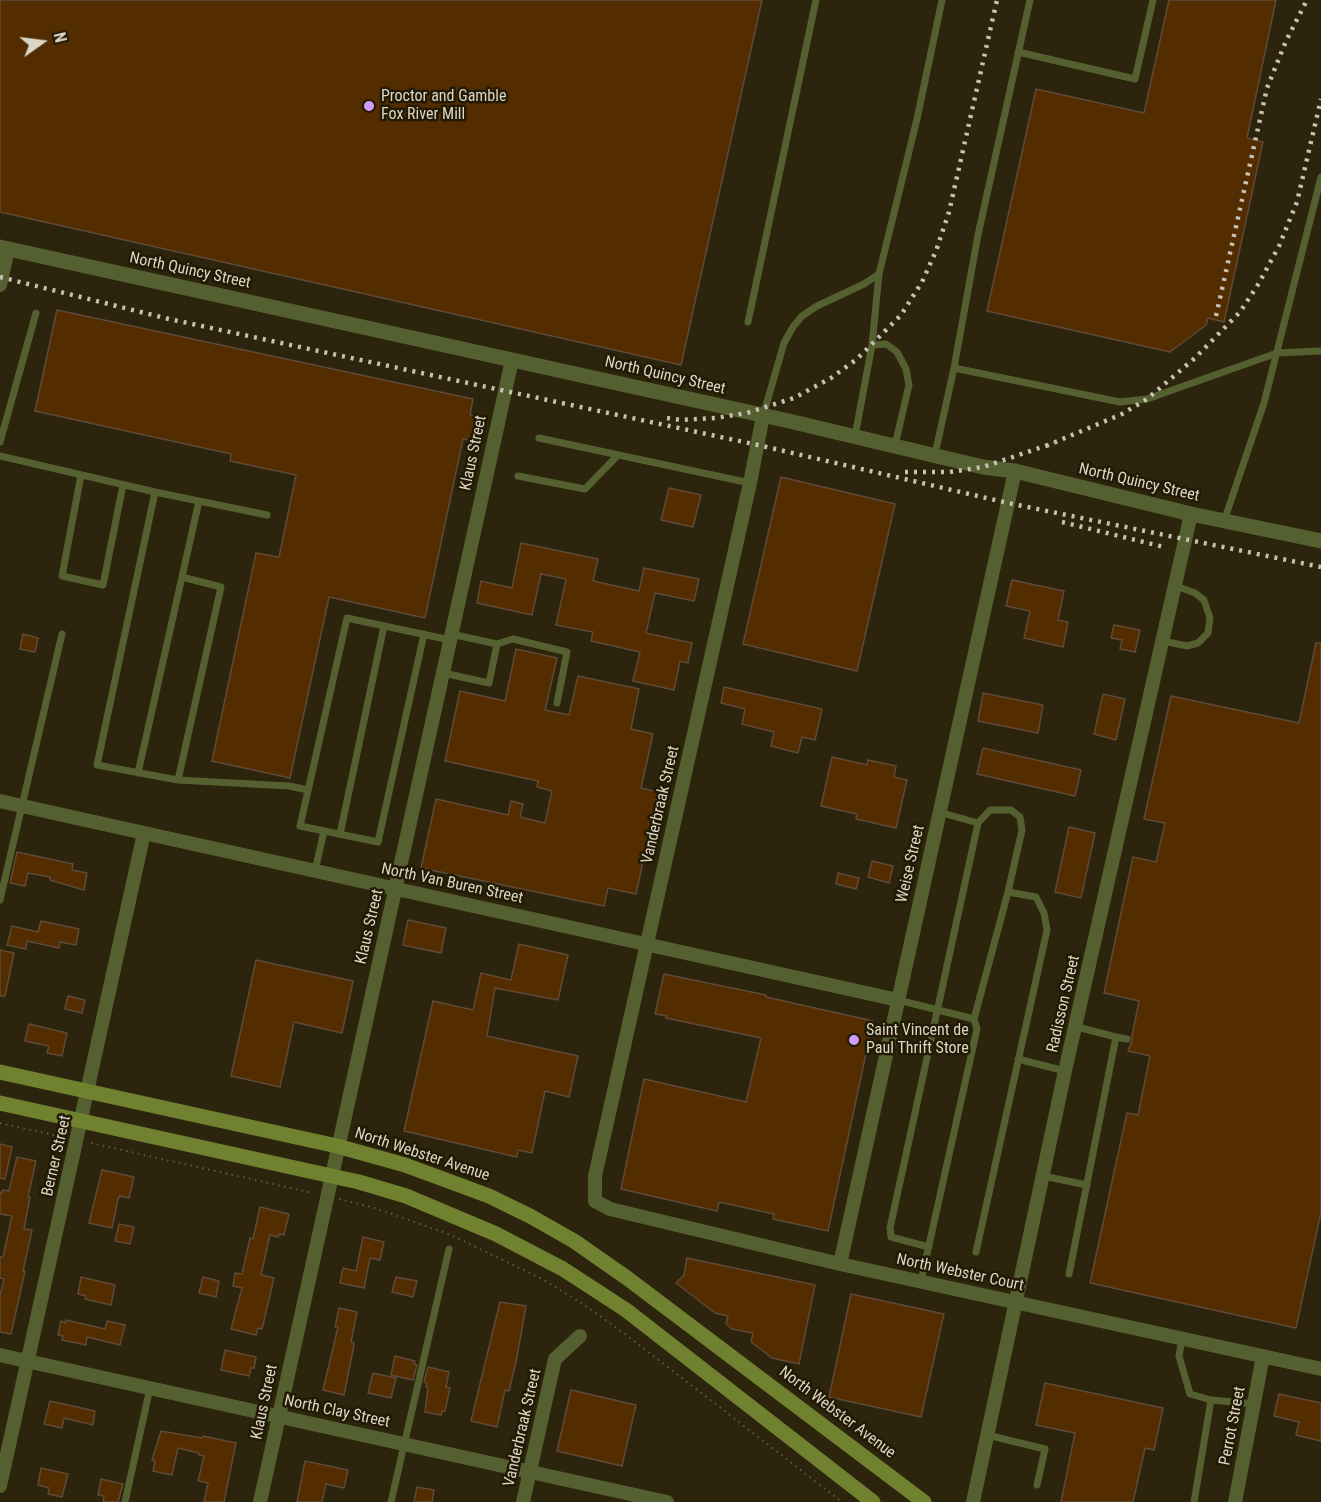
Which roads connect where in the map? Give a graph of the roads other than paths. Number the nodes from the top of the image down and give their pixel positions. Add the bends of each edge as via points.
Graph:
1 (816, 0) edge
2 (942, 0) edge
3 (1030, 0) edge
4 (1153, 0) edge
5 (1018, 52) junction
6 (1321, 177) edge
7 (4, 248) edge
8 (879, 274) junction
9 (0, 285) edge
10 (36, 313) dead end
11 (748, 322) dead end
12 (872, 345) junction
13 (1321, 351) edge
14 (1278, 353) junction
15 (512, 360) junction
16 (954, 368) junction
17 (763, 416) junction
18 (855, 436) junction
19 (539, 438) dead end
20 (0, 442) edge
21 (895, 445) junction
22 (935, 454) junction
23 (618, 455) junction
24 (0, 456) edge
25 (1015, 471) junction
26 (81, 475) junction
27 (518, 476) dead end
28 (750, 483) junction
29 (123, 485) junction
30 (155, 492) junction
31 (198, 501) junction
32 (1191, 514) junction
33 (267, 515) dead end
34 (1224, 521) junction
35 (1321, 541) edge
36 (182, 577) junction
37 (1176, 586) junction
38 (384, 626) junction
39 (62, 634) dead end
40 (424, 634) junction
41 (451, 637) junction
42 (1163, 641) junction
43 (497, 644) junction
44 (443, 673) junction
45 (557, 703) dead end
46 (138, 773) junction
47 (178, 780) junction
48 (308, 790) junction
49 (0, 801) edge
50 (21, 805) junction
51 (939, 812) junction
52 (978, 823) junction
53 (324, 831) junction
54 (144, 833) junction
55 (340, 834) junction
56 (315, 871) junction
57 (395, 889) junction
58 (1008, 892) junction
59 (0, 900) edge
60 (647, 944) junction
61 (898, 999) junction
62 (937, 1010) junction
63 (974, 1019) junction
64 (1077, 1027) junction
65 (1116, 1037) junction
66 (1127, 1039) dead end
67 (1018, 1059) junction
68 (1065, 1071) junction
69 (0, 1072) edge
70 (88, 1092) junction
71 (0, 1103) edge
72 (82, 1121) junction
73 (337, 1146) junction
74 (331, 1176) junction
75 (1043, 1176) junction
76 (1087, 1185) junction
77 (595, 1201) joint
78 (929, 1246) junction
79 (449, 1250) dead end
80 (976, 1252) dead end
81 (840, 1264) junction
82 (1068, 1274) dead end
83 (921, 1281) junction
84 (1015, 1302) junction
85 (580, 1336) dead end
86 (1182, 1338) junction
87 (0, 1355) edge
88 (1263, 1356) junction
89 (28, 1361) junction
90 (1321, 1369) edge
91 (150, 1388) junction
92 (1211, 1400) junction
93 (1254, 1404) junction
94 (279, 1416) junction
95 (987, 1435) junction
96 (404, 1444) junction
97 (530, 1472) junction
98 (1037, 1485) dead end
99 (0, 1486) edge
100 (125, 1502) edge
101 (260, 1502) edge
102 (391, 1502) edge
103 (523, 1502) edge
104 (667, 1502) edge
105 (873, 1502) edge
106 (924, 1502) edge
107 (973, 1502) edge
108 (1194, 1502) edge
109 (1235, 1502) edge

1 - 11 lane
2 - 8 lane
3 - 5 lane
4 - 5 lane via 1135,79
5 - 16 lane
6 - 14 lane
7 - 9 street
7 - 15 street, North Quincy Street
8 - 12 lane
8 - 17 lane via 817,306 793,327 784,343
10 - 20 lane
12 - 18 lane
12 - 21 lane via 886,344 897,352 906,369 909,385
13 - 14 lane
14 - 16 lane via 1147,399 1120,402
14 - 34 lane
15 - 17 street, North Quincy Street
15 - 41 street, Klaus Street
16 - 22 lane
17 - 18 street, North Quincy Street
17 - 28 street, Vanderbraak Street
18 - 21 street, North Quincy Street
19 - 23 lane
21 - 22 street, North Quincy Street
22 - 25 street, North Quincy Street
23 - 27 lane via 585,489
23 - 28 lane
24 - 26 lane
25 - 32 street, North Quincy Street
25 - 51 street, Weise Street
26 - 29 lane
26 - 29 lane via 62,576 103,585
28 - 60 street, Vanderbraak Street
29 - 30 lane
30 - 31 lane
30 - 46 lane via 97,765
31 - 33 lane
31 - 36 lane
32 - 34 street, North Quincy Street
32 - 37 street, Radisson Street
34 - 35 street, North Quincy Street
36 - 46 lane
36 - 47 lane via 221,587
37 - 42 street, Radisson Street
37 - 42 lane via 1204,600 1210,618 1208,633 1198,643 1187,646
38 - 40 lane
38 - 48 lane via 347,618
38 - 55 lane
39 - 50 lane
40 - 41 lane
40 - 55 lane via 378,842
41 - 43 lane
41 - 44 street, Klaus Street
42 - 64 street, Radisson Street
43 - 44 lane via 489,683
43 - 45 lane via 513,639 567,652
44 - 57 street, Klaus Street
46 - 47 lane
47 - 48 lane
48 - 53 lane via 300,826
49 - 50 street, North Van Buren Street
50 - 54 street, North Van Buren Street
50 - 59 lane
51 - 52 lane
51 - 61 street, Weise Street
52 - 58 lane via 990,810 1011,810 1020,817 1022,830
52 - 62 lane
53 - 55 lane
53 - 56 lane
54 - 56 street, North Van Buren Street
54 - 70 street, Berner Street
56 - 57 street, North Van Buren Street
57 - 60 street, North Van Buren Street
57 - 73 street, Klaus Street
58 - 63 lane
58 - 67 lane via 1036,897 1047,930
60 - 61 street, North Van Buren Street
60 - 77 street, Vanderbraak Street via 595,1176
61 - 62 lane
61 - 81 street, Weise Street
62 - 63 lane
62 - 78 lane via 890,1228 891,1237
63 - 78 lane via 976,1029
64 - 65 lane
64 - 68 street, Radisson Street
65 - 66 lane
65 - 76 lane
67 - 68 lane
67 - 80 lane
68 - 75 street, Radisson Street
69 - 70 main road, North Webster Avenue
70 - 72 street, Berner Street
70 - 73 main road, North Webster Avenue
71 - 72 main road
72 - 74 main road
72 - 89 street, Berner Street
73 - 74 street, Klaus Street
73 - 106 main road, North Webster Avenue via 470,1188 574,1241
74 - 94 street, Klaus Street
74 - 105 main road via 381,1188 451,1214 570,1273 653,1330
75 - 76 lane
75 - 84 street, Radisson Street
76 - 82 lane
77 - 81 street, North Webster Court via 610,1209
78 - 83 lane
79 - 96 lane
81 - 83 street, North Webster Court
83 - 84 street, North Webster Court
84 - 86 street, North Webster Court
84 - 95 street, Radisson Street
85 - 97 street, Vanderbraak Street via 555,1359
86 - 88 street, North Webster Court
86 - 92 lane via 1179,1356 1190,1394
87 - 89 street, North Clay Street
88 - 90 street, North Webster Court
88 - 93 street, Perrot Street
89 - 91 street, North Clay Street
89 - 99 street, Berner Street
91 - 94 street, North Clay Street
91 - 100 lane
92 - 93 lane
92 - 108 lane
93 - 109 street, Perrot Street
94 - 96 street, North Clay Street
94 - 101 street, Klaus Street
95 - 98 lane via 1045,1449
95 - 107 street, Radisson Street
96 - 97 street, North Clay Street
96 - 102 lane
97 - 103 street, Vanderbraak Street
97 - 104 street, North Clay Street

